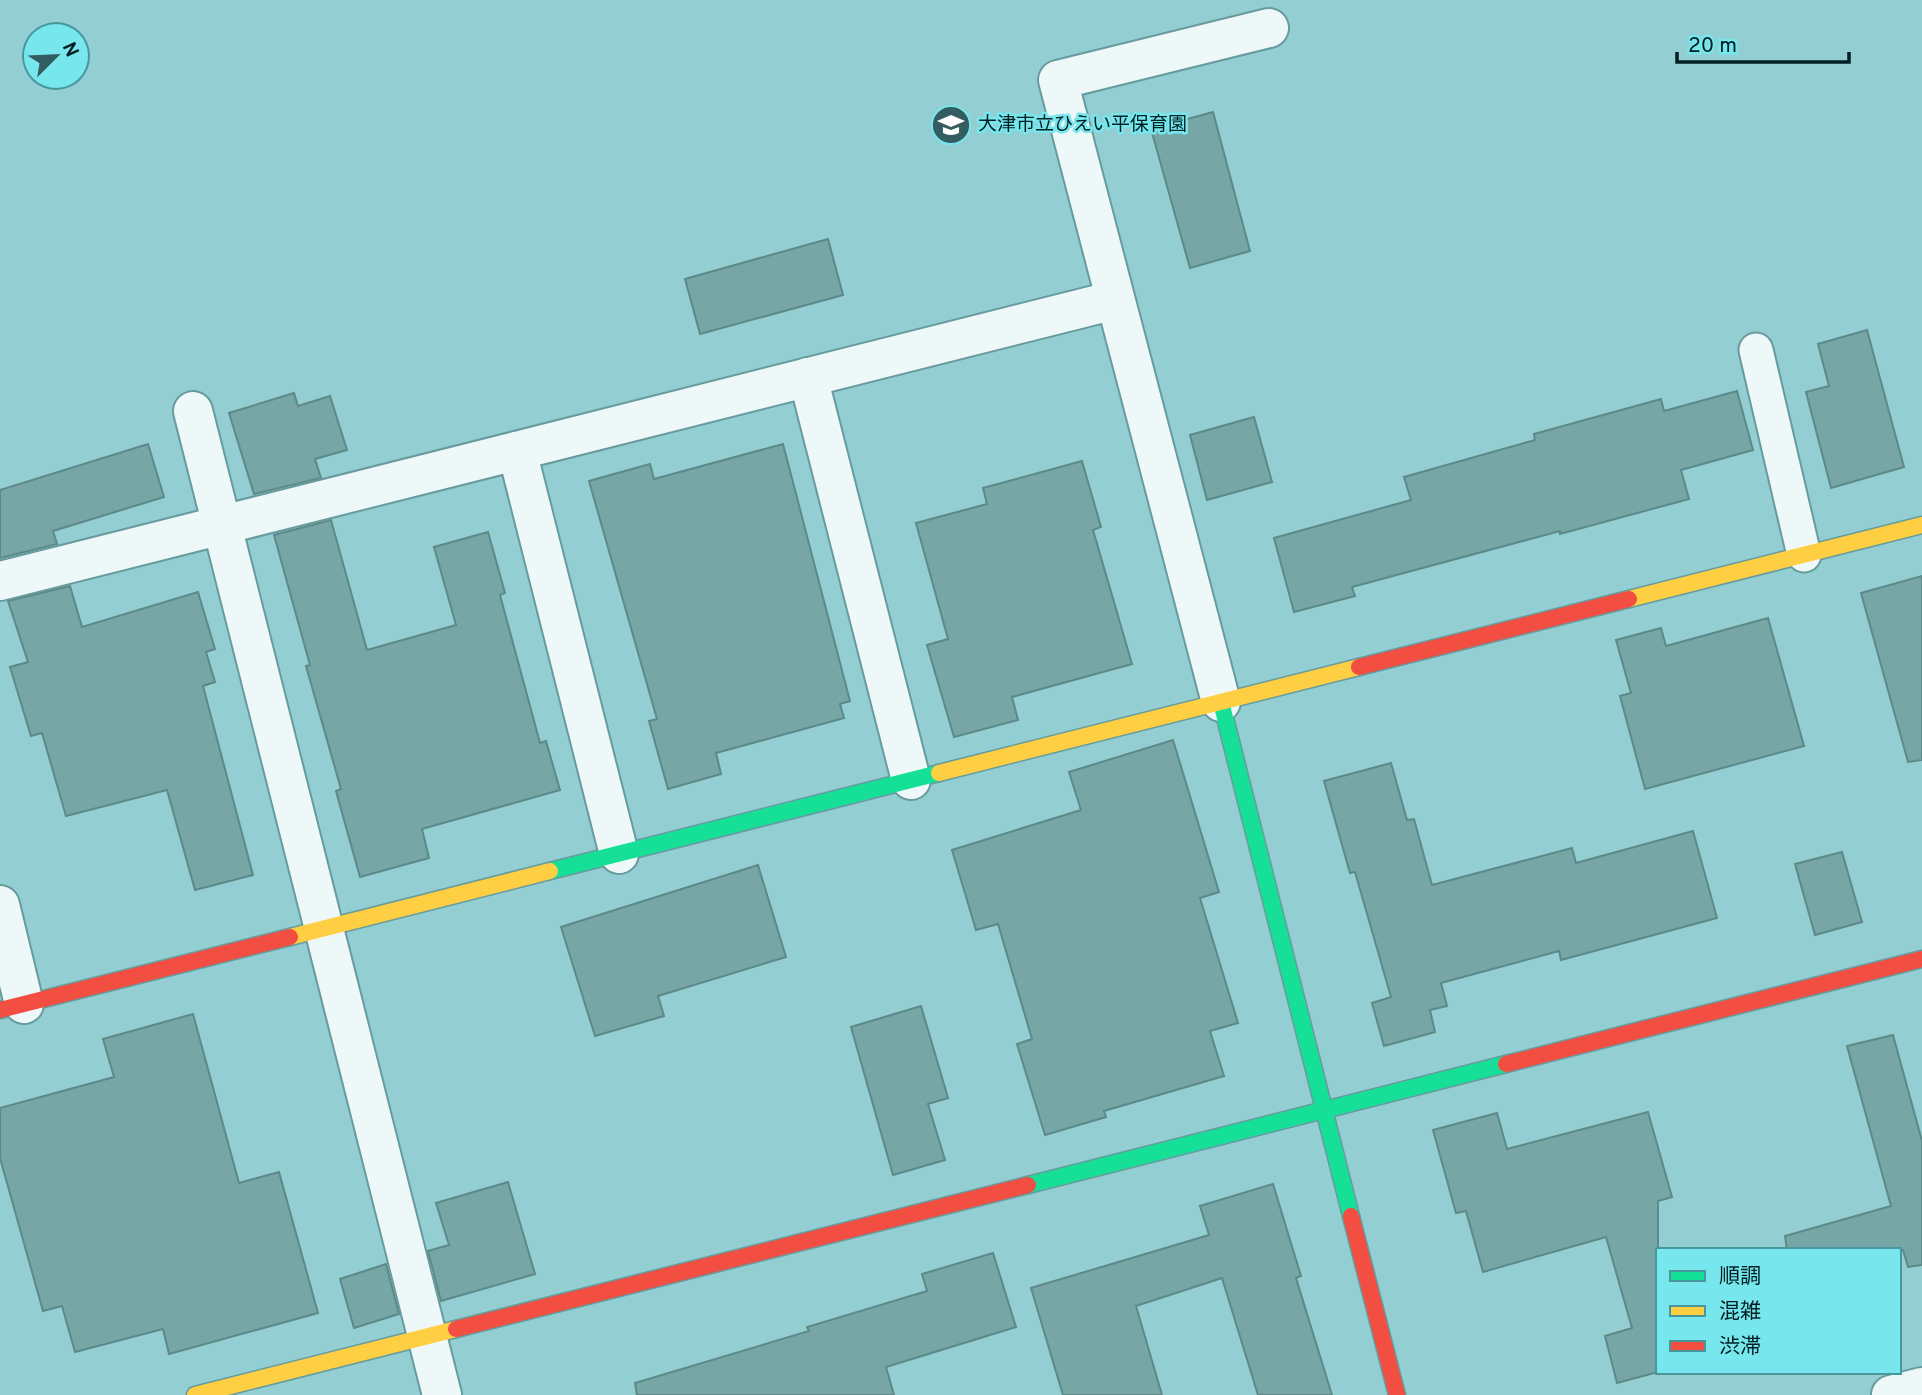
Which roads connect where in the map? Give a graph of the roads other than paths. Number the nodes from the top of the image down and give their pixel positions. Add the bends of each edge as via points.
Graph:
1 (1269, 28) dead end
2 (1115, 300) junction
3 (1756, 350) dead end
4 (808, 377) junction
5 (193, 411) dead end
6 (517, 451) junction
7 (222, 525) junction
8 (1922, 525) edge
9 (1804, 555) junction
10 (0, 581) edge
11 (1221, 702) junction
12 (911, 780) junction
13 (619, 854) junction
14 (0, 905) edge
15 (324, 928) junction
16 (1922, 959) edge
17 (12, 1007) edge
18 (1324, 1110) junction
19 (427, 1336) junction
20 (1922, 1387) edge
21 (195, 1395) edge
22 (442, 1395) edge
23 (1396, 1395) edge
24 (1891, 1395) edge

1 - 2 street via 1058,80
2 - 4 street
2 - 11 street
3 - 9 lane
4 - 6 street
4 - 12 street
5 - 7 street
6 - 7 street
6 - 13 street
7 - 10 street
7 - 15 street
8 - 9 street
9 - 11 street
11 - 12 street
11 - 18 street
12 - 13 street
13 - 15 street
14 - 17 street
15 - 17 street
15 - 19 street
16 - 18 street
18 - 19 street
18 - 23 street
19 - 21 street
19 - 22 street
20 - 24 street

